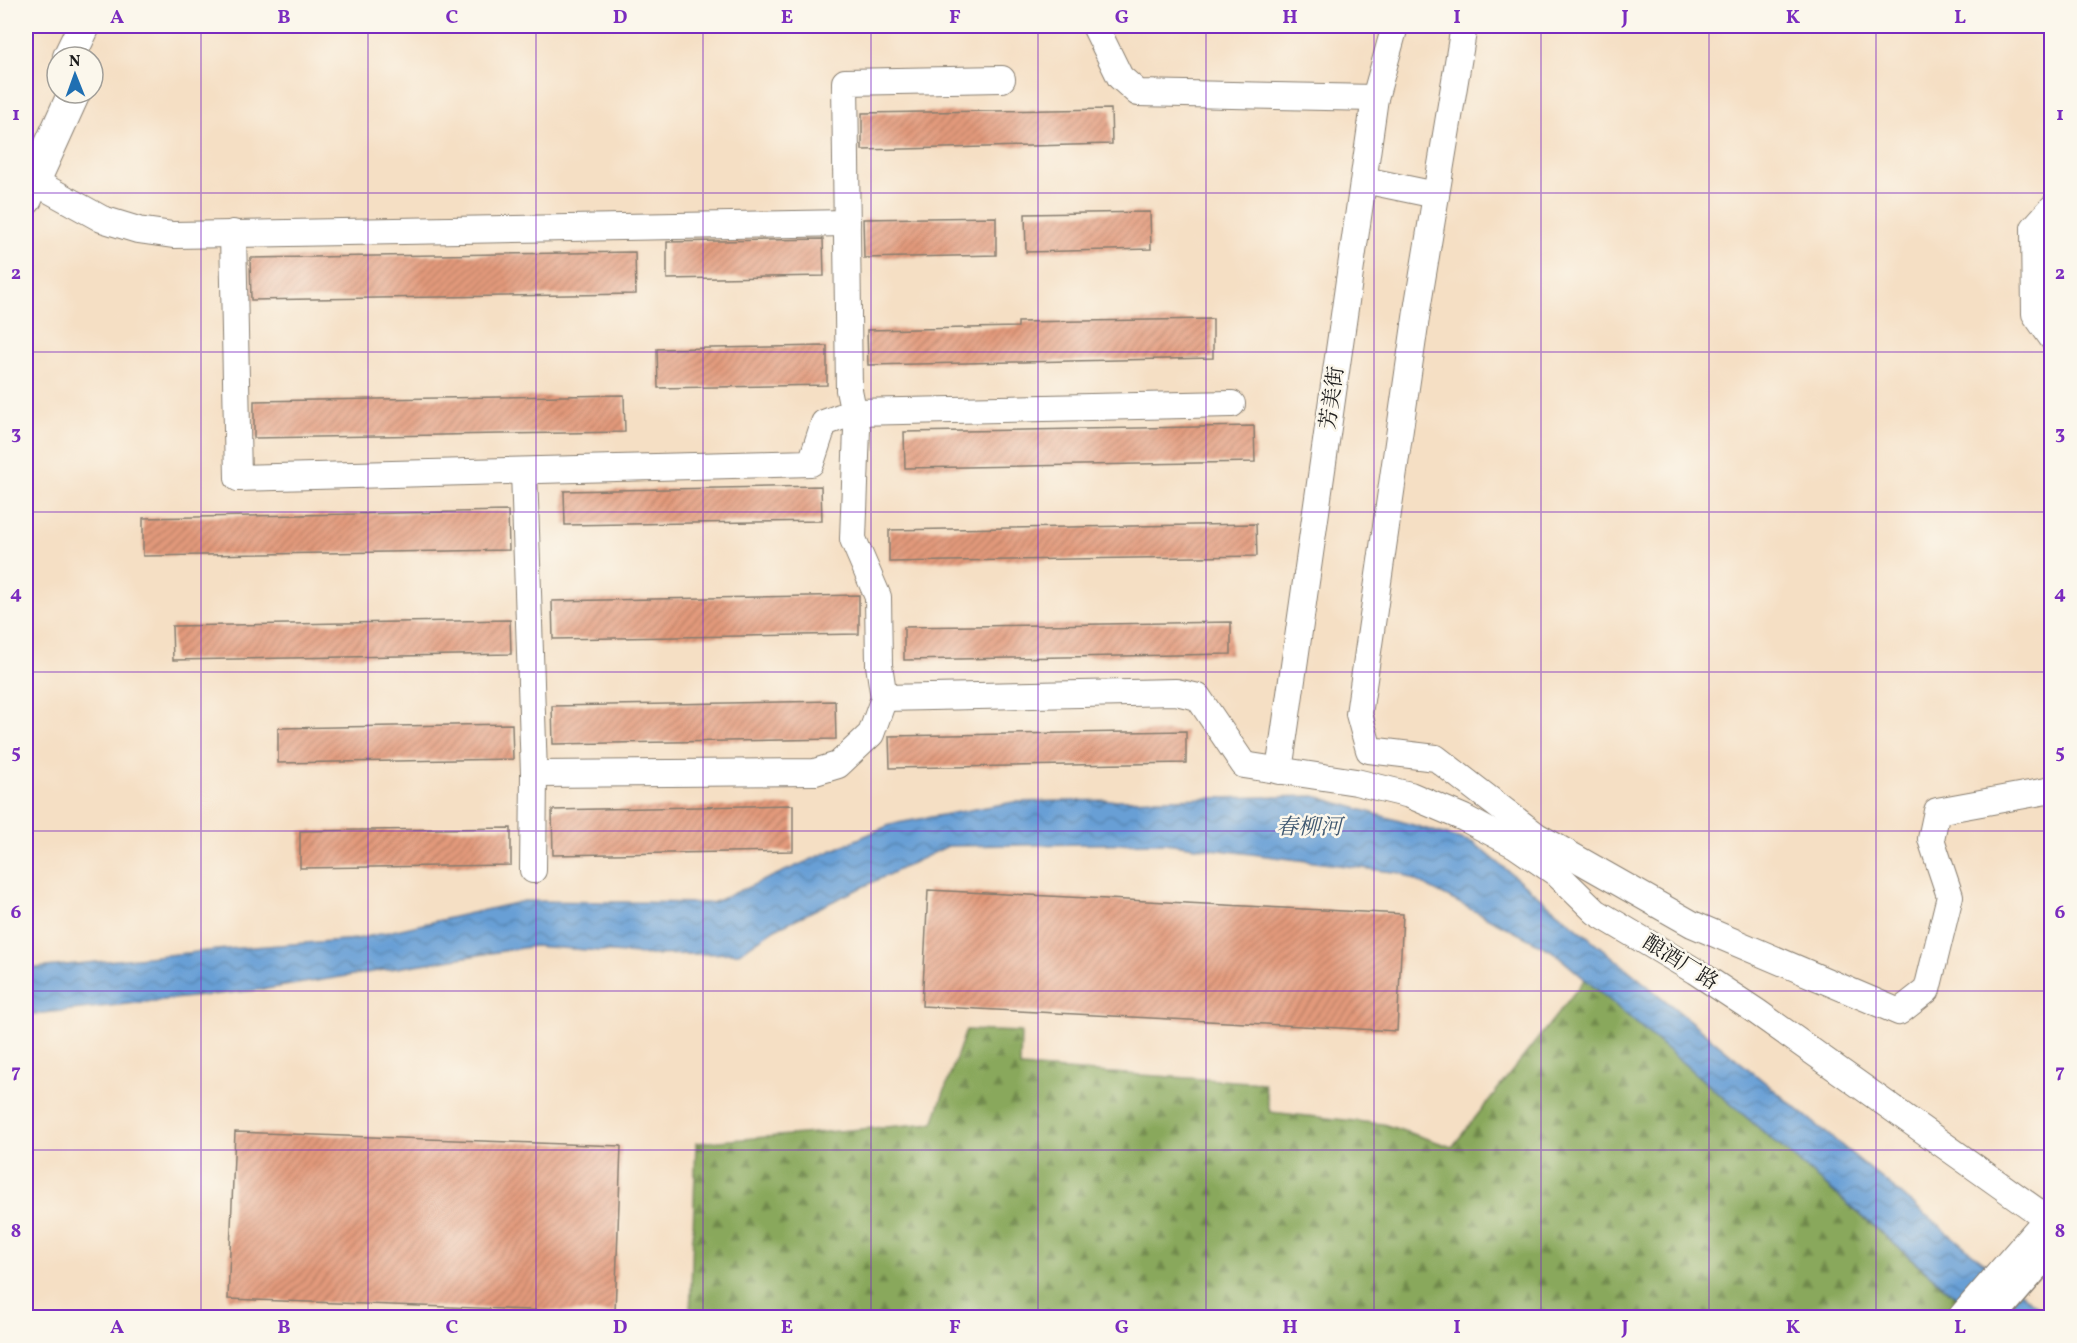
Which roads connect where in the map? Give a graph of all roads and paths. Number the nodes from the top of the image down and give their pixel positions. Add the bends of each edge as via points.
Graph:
1 (84, 26) edge
2 (105, 26) edge
3 (1095, 26) edge
4 (1395, 26) edge
5 (1464, 26) edge
6 (75, 45) edge
7 (96, 45) edge
8 (1002, 80) dead end
9 (1375, 98) junction
10 (47, 105) edge
11 (68, 105) edge
12 (26, 150) edge
13 (1364, 180) junction
14 (28, 186) edge
15 (1436, 195) junction
16 (2052, 208) edge
17 (847, 223) junction
18 (233, 233) junction
19 (2052, 338) edge
20 (1232, 404) dead end
21 (854, 411) junction
22 (524, 471) junction
23 (884, 699) junction
24 (1279, 771) junction
25 (534, 774) junction
26 (2052, 790) edge
27 (532, 870) dead end
28 (2047, 1242) edge
29 (1973, 1316) edge
30 (2010, 1317) edge

1 - 6 main road
2 - 7 main road
3 - 9 street via 1120,77 1138,93
4 - 9 street, 芳美街
5 - 15 street
8 - 17 street via 845,82
9 - 13 street, 芳美街
10 - 12 main road
11 - 14 main road
13 - 15 street
13 - 24 street, 芳美街
14 - 18 street via 102,219 138,230 173,235
15 - 26 street via 1359,714 1369,750 1436,758 1537,836 1692,924 1899,1012 1927,990 1950,896 1931,839 1937,811
16 - 19 street via 2034,228 2035,314
17 - 18 street
17 - 21 street via 849,390
18 - 22 street via 238,478
20 - 21 street
21 - 22 street via 824,423 811,463
21 - 23 street via 857,429 853,539 878,597
22 - 25 street
23 - 24 street, 酿酒厂路 via 1176,692 1198,697 1244,765
23 - 25 street via 871,734 838,765 815,772
24 - 28 street, 酿酒厂路 via 1356,782 1410,795 1515,845 1556,873 1596,912 1757,1012
25 - 27 street
28 - 29 highway
28 - 30 highway

